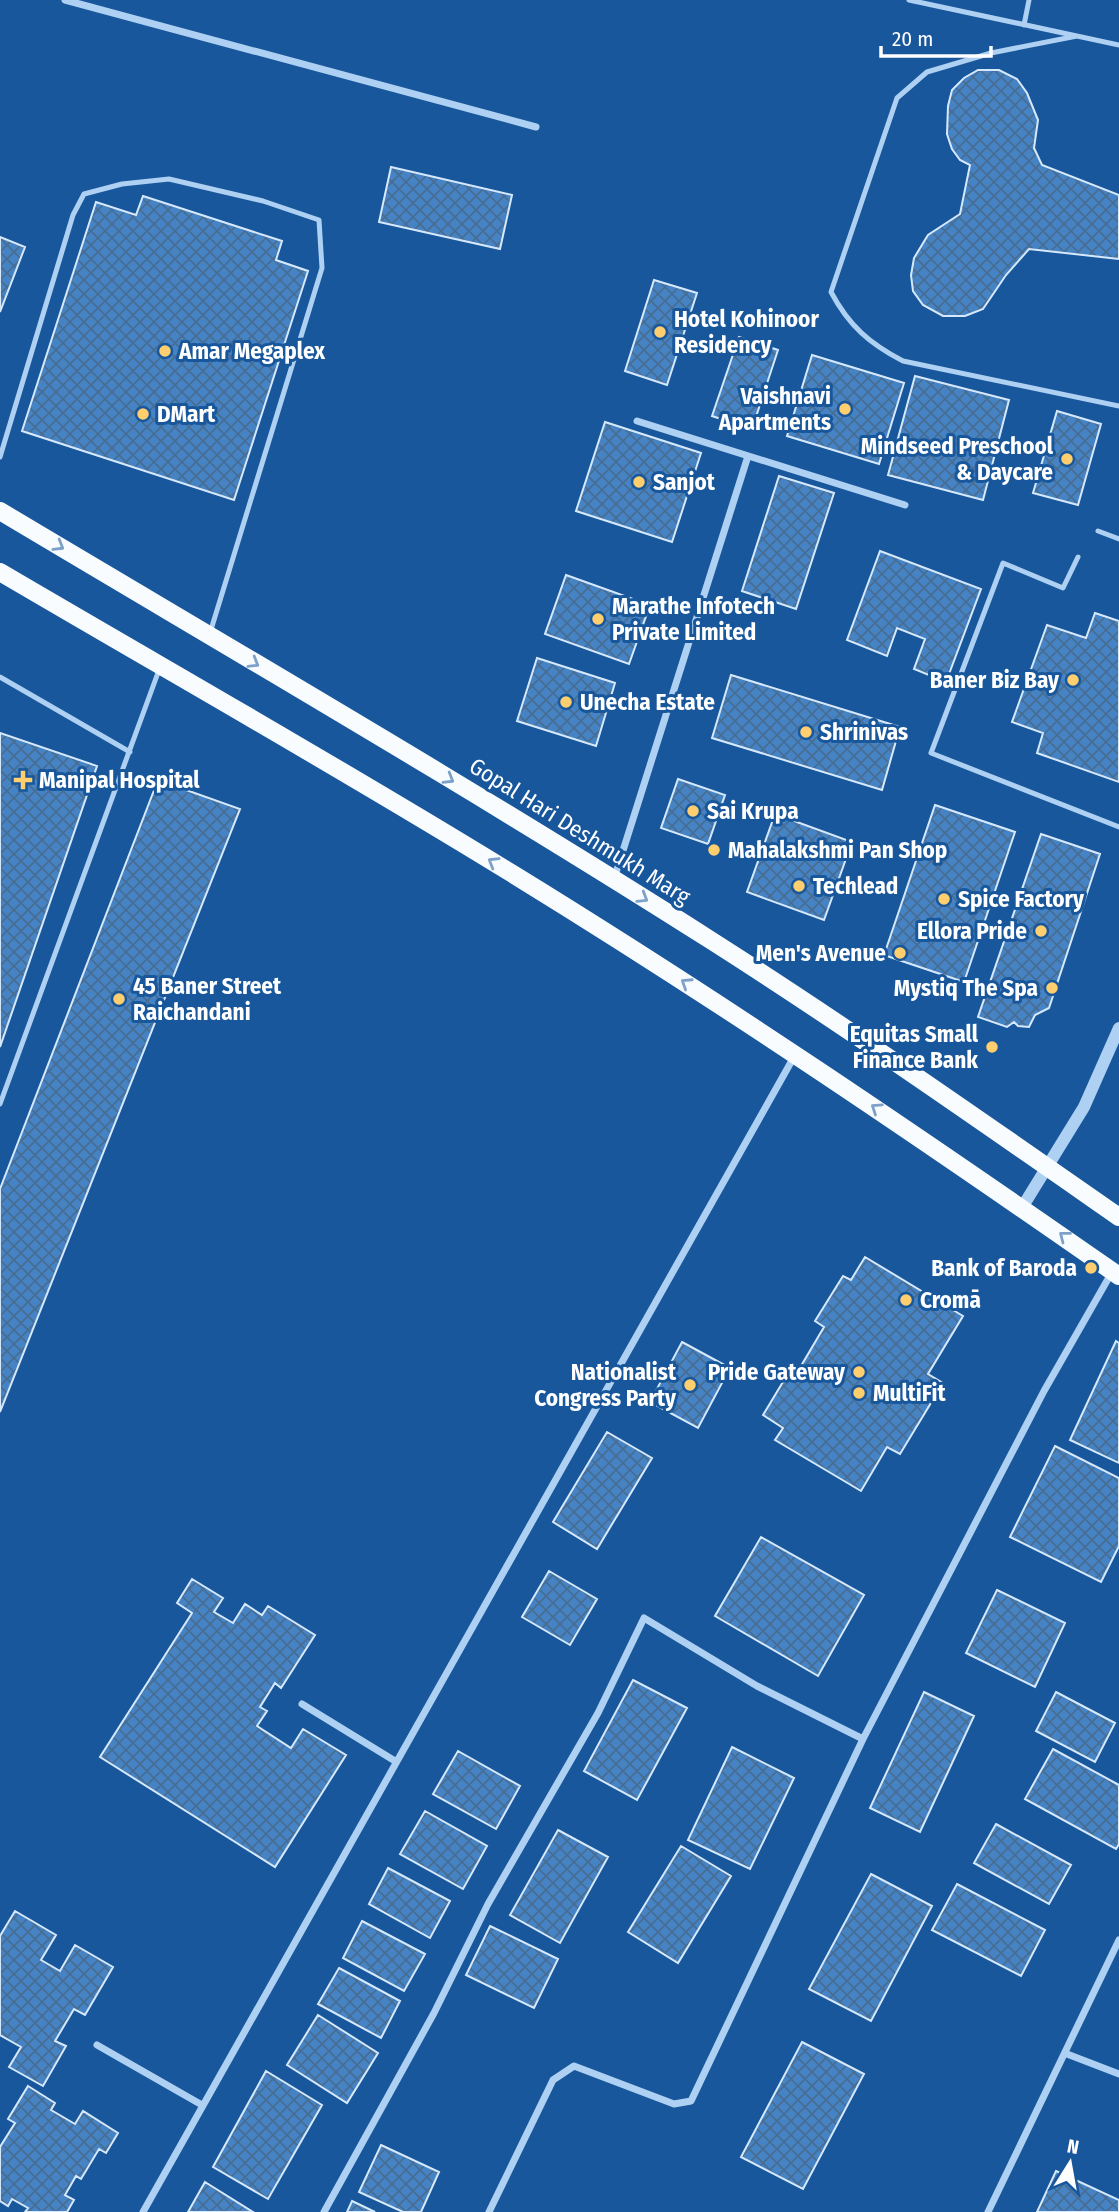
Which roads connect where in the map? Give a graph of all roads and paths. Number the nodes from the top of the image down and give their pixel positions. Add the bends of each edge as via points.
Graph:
1 (65, 0) edge
2 (911, 0) edge
3 (1029, 0) edge
4 (1024, 25) junction
5 (1077, 36) junction
6 (1119, 45) edge
7 (536, 127) dead end
8 (1119, 406) edge
9 (637, 422) dead end
10 (748, 456) junction
11 (0, 457) edge
12 (905, 505) dead end
13 (0, 511) edge
14 (1098, 531) dead end
15 (1119, 539) edge
16 (1078, 558) dead end
17 (0, 572) edge
18 (209, 636) junction
19 (160, 666) junction
20 (0, 677) edge
21 (130, 752) junction
22 (1119, 827) edge
23 (613, 879) junction
24 (1119, 1027) edge
25 (795, 1055) junction
26 (0, 1104) edge
27 (1049, 1167) junction
28 (1023, 1206) junction
29 (1119, 1217) edge
30 (1116, 1274) edge
31 (302, 1704) dead end
32 (863, 1739) junction
33 (395, 1761) junction
34 (1119, 1940) edge
35 (97, 2045) dead end
36 (1067, 2054) junction
37 (1119, 2074) edge
38 (202, 2105) junction
39 (143, 2212) edge
40 (324, 2212) edge
41 (489, 2212) edge
42 (988, 2212) edge

1 - 7 street
2 - 4 lane
3 - 4 lane
4 - 5 lane
5 - 6 lane
5 - 8 lane via 991,53 927,72 897,98 831,292 844,317 872,344 903,361
9 - 10 street
10 - 12 street
10 - 23 street
11 - 18 lane via 73,215 84,194 169,179 263,201 319,220 323,268
13 -> 18 main road, Gopal Hari Deshmukh Marg
14 - 15 lane
16 - 22 lane via 1063,588 1003,563 931,753
17 - 19 main road
18 -> 23 main road, Gopal Hari Deshmukh Marg
19 - 21 lane
25 -> 19 main road via 515,875
20 - 21 lane
21 - 26 lane
23 -> 27 main road, Gopal Hari Deshmukh Marg via 904,1067
24 - 27 street via 1097,1082
28 -> 25 main road
25 - 33 street
27 - 28 street
27 - 29 main road, Gopal Hari Deshmukh Marg
30 -> 28 main road
30 - 32 street via 1044,1391
31 - 33 street
32 - 40 street via 757,1686 644,1618 598,1713 488,1904 434,2013
32 - 41 street via 691,2101 674,2104 574,2066 553,2080
33 - 38 street
34 - 36 street
35 - 38 street
36 - 37 street
36 - 42 street
38 - 39 street

